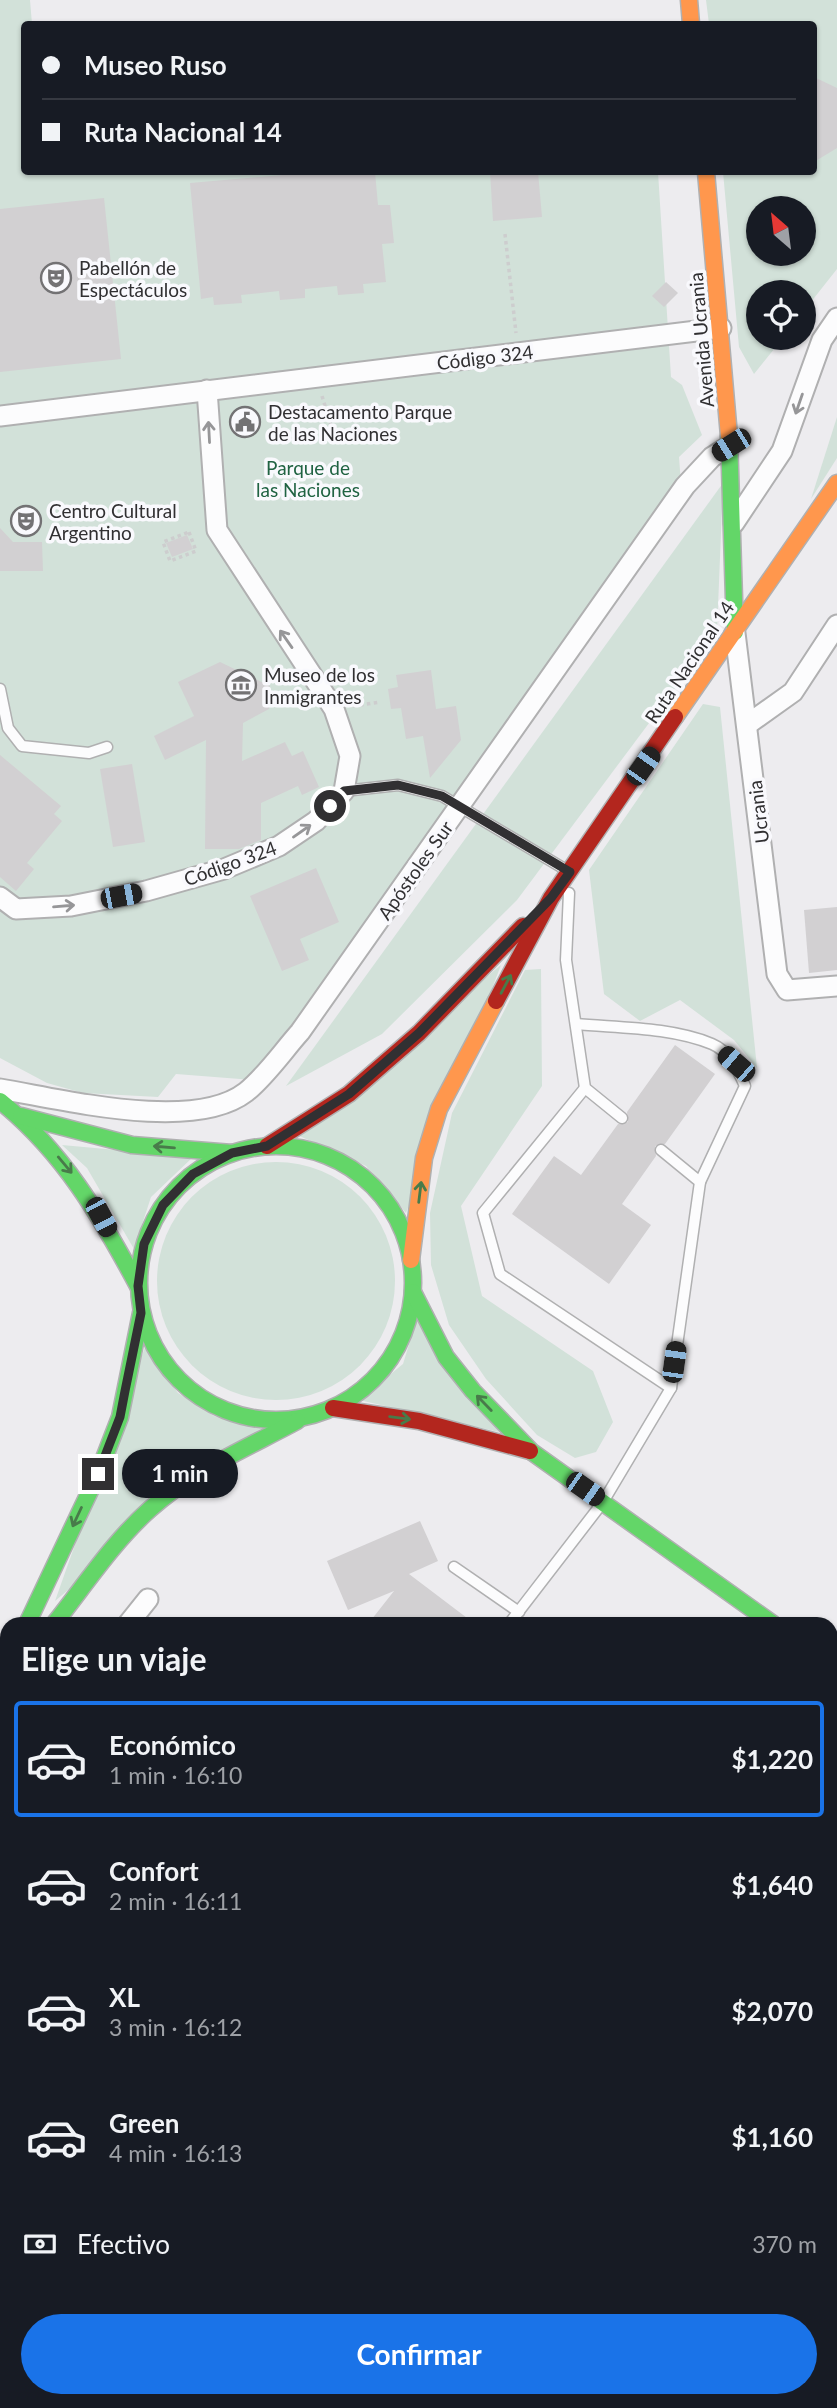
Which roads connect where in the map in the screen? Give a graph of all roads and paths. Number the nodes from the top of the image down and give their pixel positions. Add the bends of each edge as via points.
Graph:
1 (689, 0) edge
2 (691, 21) edge
3 (706, 175) edge
4 (505, 234) dead end
5 (837, 318) edge
6 (722, 328) junction
7 (518, 353) junction
8 (316, 377) junction
9 (207, 390) junction
10 (0, 416) edge
11 (331, 425) dead end
12 (731, 445) junction
13 (837, 483) edge
14 (734, 523) junction
15 (189, 532) joint
16 (837, 625) edge
17 (735, 632) junction
18 (0, 688) edge
19 (380, 702) dead end
20 (334, 709) junction
21 (748, 724) junction
22 (107, 747) dead end
23 (344, 791) junction
24 (459, 808) junction
25 (570, 872) junction
26 (0, 897) edge
27 (551, 898) junction
28 (837, 986) edge
29 (576, 1024) junction
30 (585, 1088) junction
31 (0, 1089) edge
32 (0, 1101) edge
33 (19, 1115) junction
34 (622, 1118) dead end
35 (267, 1146) junction
36 (661, 1150) dead end
37 (232, 1153) junction
38 (700, 1182) junction
39 (411, 1260) junction
40 (138, 1286) junction
41 (413, 1292) junction
42 (141, 1313) junction
43 (671, 1388) junction
44 (333, 1408) junction
45 (303, 1418) junction
46 (532, 1452) junction
47 (603, 1502) junction
48 (454, 1567) dead end
49 (148, 1599) dead end
50 (519, 1612) junction
51 (30, 1617) edge
52 (60, 1617) edge
53 (134, 1617) edge
54 (515, 1617) edge
55 (763, 1617) edge

1 - 2 main road
3 - 6 main road, Avenida Ucrania
4 - 7 path
5 -> 14 street via 822,340 782,451
6 - 7 street, Código 324
6 - 12 main road, Avenida Ucrania
7 - 8 street, Código 324
8 - 9 street, Código 324
8 - 11 path
9 - 10 street, Código 324
20 -> 9 street via 217,530
12 - 14 main road, Avenida Ucrania
12 - 24 street, Apóstoles Sur via 712,457 685,486
13 - 17 main road, Ruta Nacional 14
14 - 17 main road, Avenida Ucrania
15 - 15 path via 196,551 170,561 163,542
16 - 21 street via 793,692
17 - 21 street, Ucrania
17 - 25 main road, Ruta Nacional 14
18 - 22 lane via 8,728 22,746 89,753
19 - 20 path
20 - 23 street via 351,756
21 - 28 street, Ucrania via 777,974 787,990
23 - 24 lane via 398,785 442,796
26 -> 23 street, Código 324 via 16,909 71,906 224,869 279,846 316,821
24 - 25 lane
24 - 31 street, Apóstoles Sur via 300,1032 246,1093 207,1108 149,1113
25 - 27 main road, Ruta Nacional 14
25 - 29 lane via 566,960
27 - 35 main road, Ruta Nacional 14 via 419,1033 349,1094
39 -> 27 main road, Ruta Nacional 14 via 424,1158 439,1109
29 - 30 lane
29 - 38 lane via 713,1044 736,1064 745,1086
30 - 34 lane
30 - 43 lane via 483,1213 500,1274
32 - 33 main road
37 -> 33 main road via 132,1144
33 -> 40 main road via 89,1194
35 - 37 main road
35 - 39 main road via 307,1149 355,1172 376,1189 399,1222
36 - 38 lane
37 - 40 main road via 193,1174 163,1205 144,1244
38 - 43 lane
39 - 41 main road
40 - 42 main road
41 - 44 main road via 406,1328 389,1361 364,1388
46 -> 41 main road via 446,1357
42 - 45 main road via 156,1352 183,1386 219,1409 260,1420
42 -> 51 main road via 120,1417
43 - 47 lane
44 - 45 main road
44 -> 46 main road via 419,1421
45 - 52 main road via 200,1475 158,1504 135,1523
46 - 47 main road
47 - 50 lane
47 - 55 main road
48 - 50 lane
49 - 53 street
50 - 54 lane

